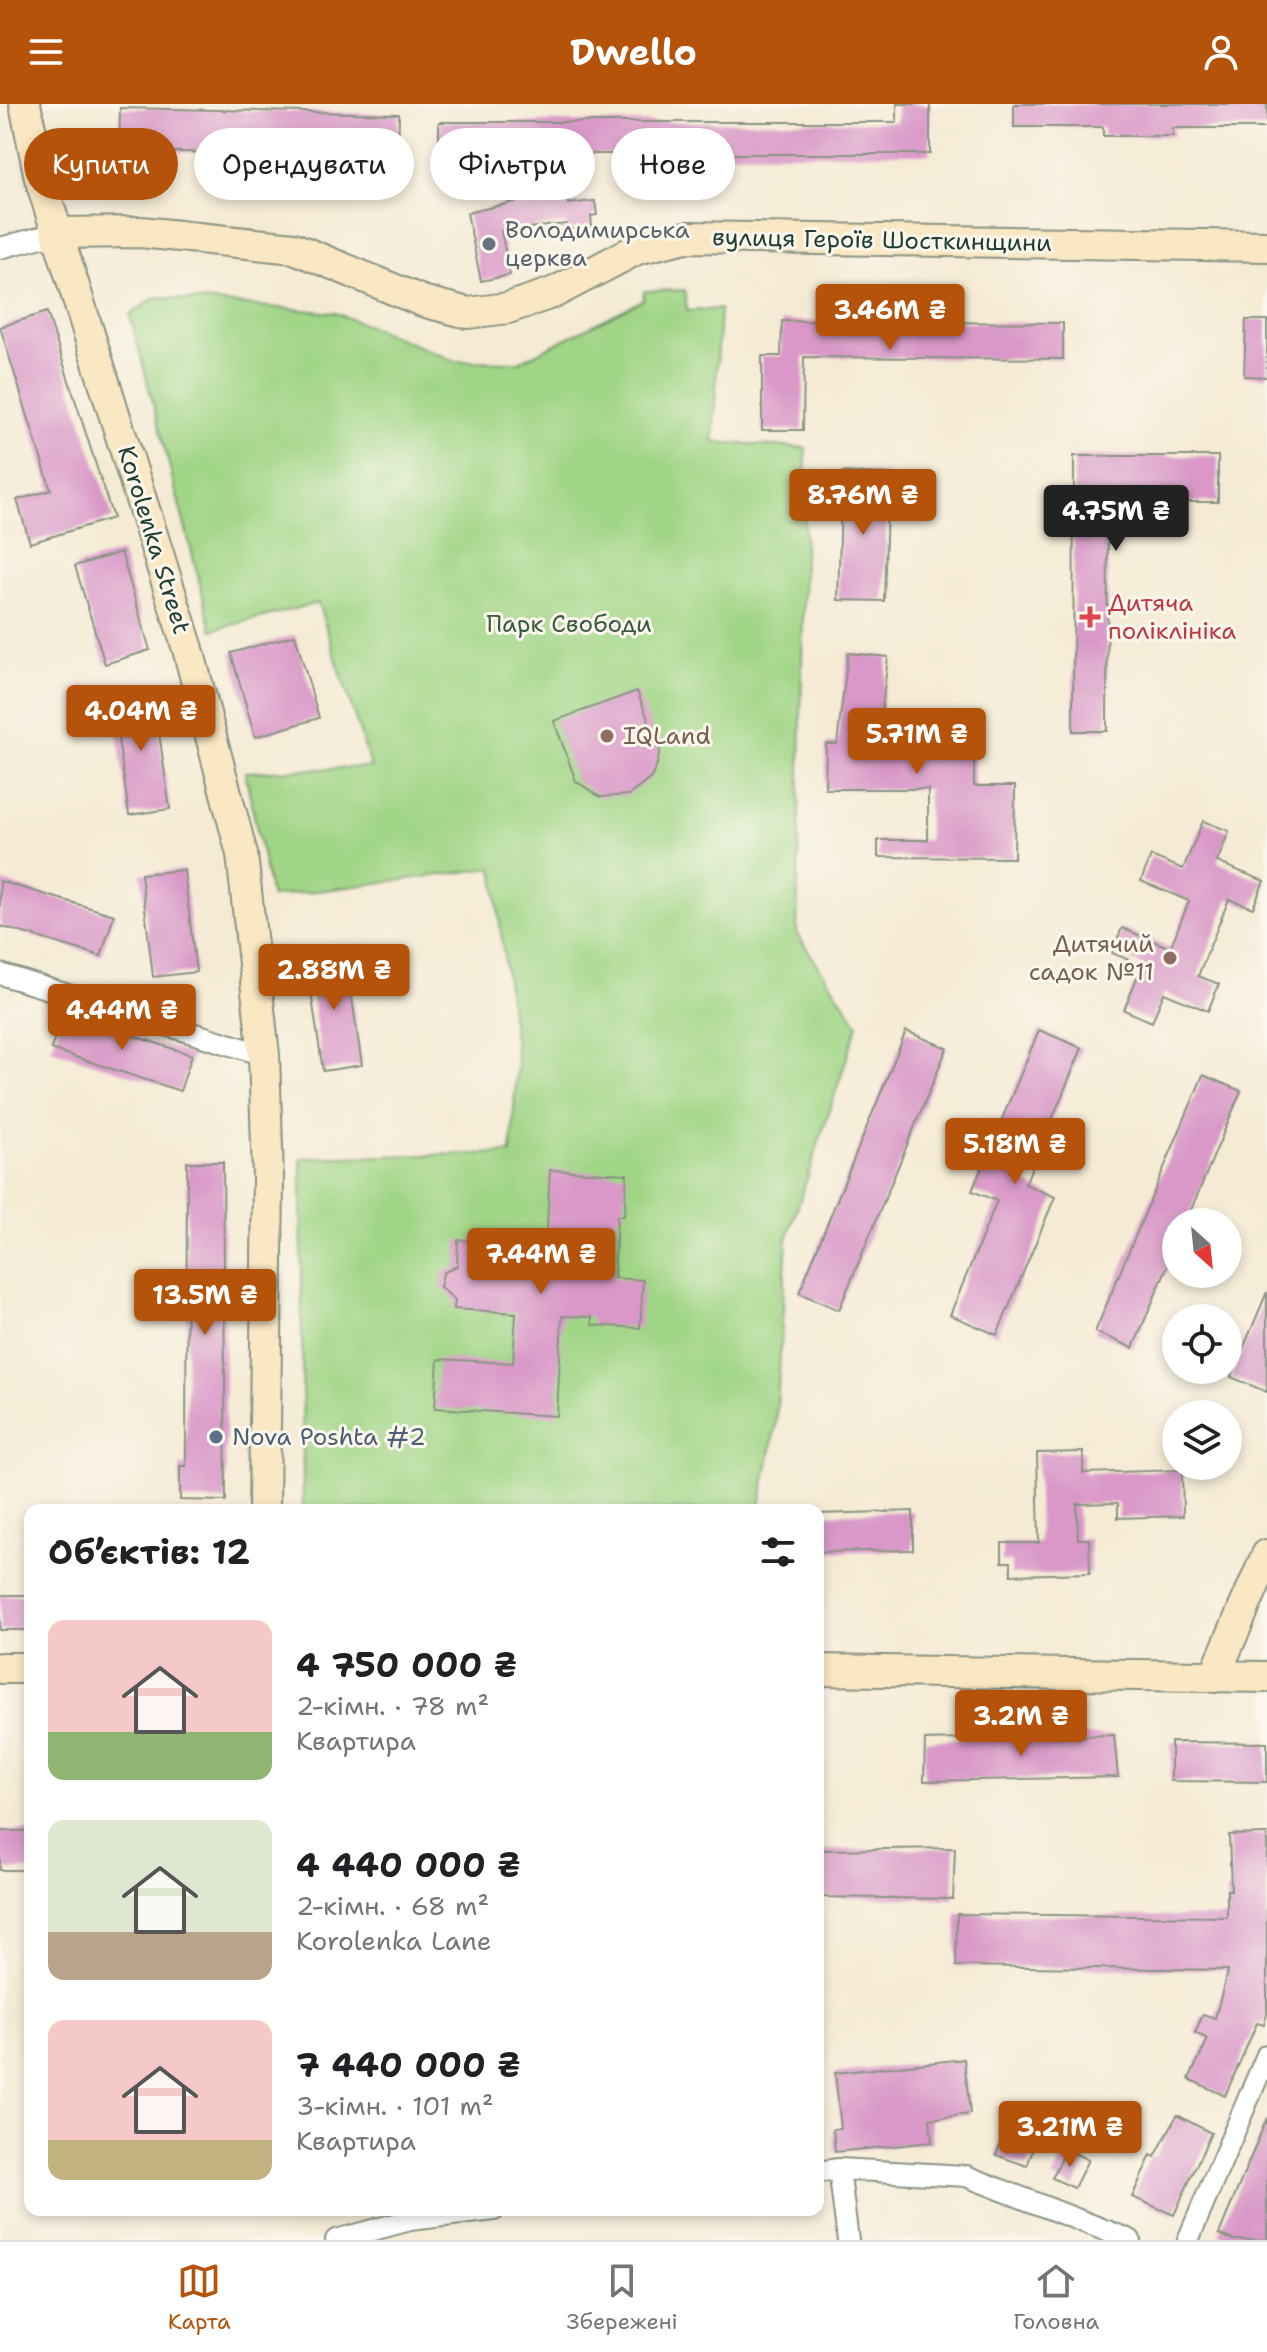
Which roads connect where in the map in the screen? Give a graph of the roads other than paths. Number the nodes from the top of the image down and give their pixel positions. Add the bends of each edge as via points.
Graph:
1 (25, 104) edge
2 (57, 233) junction
3 (1267, 246) edge
4 (0, 248) edge
5 (0, 974) edge
6 (264, 1055) junction
7 (264, 1504) edge
8 (1267, 1555) edge
9 (0, 1668) edge
10 (24, 1668) edge
11 (824, 1670) edge
12 (1214, 1677) junction
13 (1267, 1677) edge
14 (1267, 2055) edge
15 (839, 2169) junction
16 (824, 2171) edge
17 (405, 2216) edge
18 (408, 2216) edge
19 (1190, 2239) edge
20 (336, 2240) edge
21 (417, 2240) edge
22 (848, 2240) edge
23 (1130, 2240) edge

1 - 2 main road, Korolenka Street
2 - 3 main road, вулиця Героїв Шосткинщини via 141,232 294,248 422,301 468,313 508,308 555,292 637,249 686,237
2 - 4 street, вулиця Героїв Шосткинщини
2 - 6 main road, Korolenka Street via 168,584 242,854
5 - 6 street
6 - 7 main road, Korolenka Street
8 - 12 main road
9 - 10 main road
11 - 12 main road
12 - 13 main road
14 - 19 street
15 - 16 street
15 - 22 street
15 - 23 street via 966,2176
17 - 20 street
18 - 21 street

